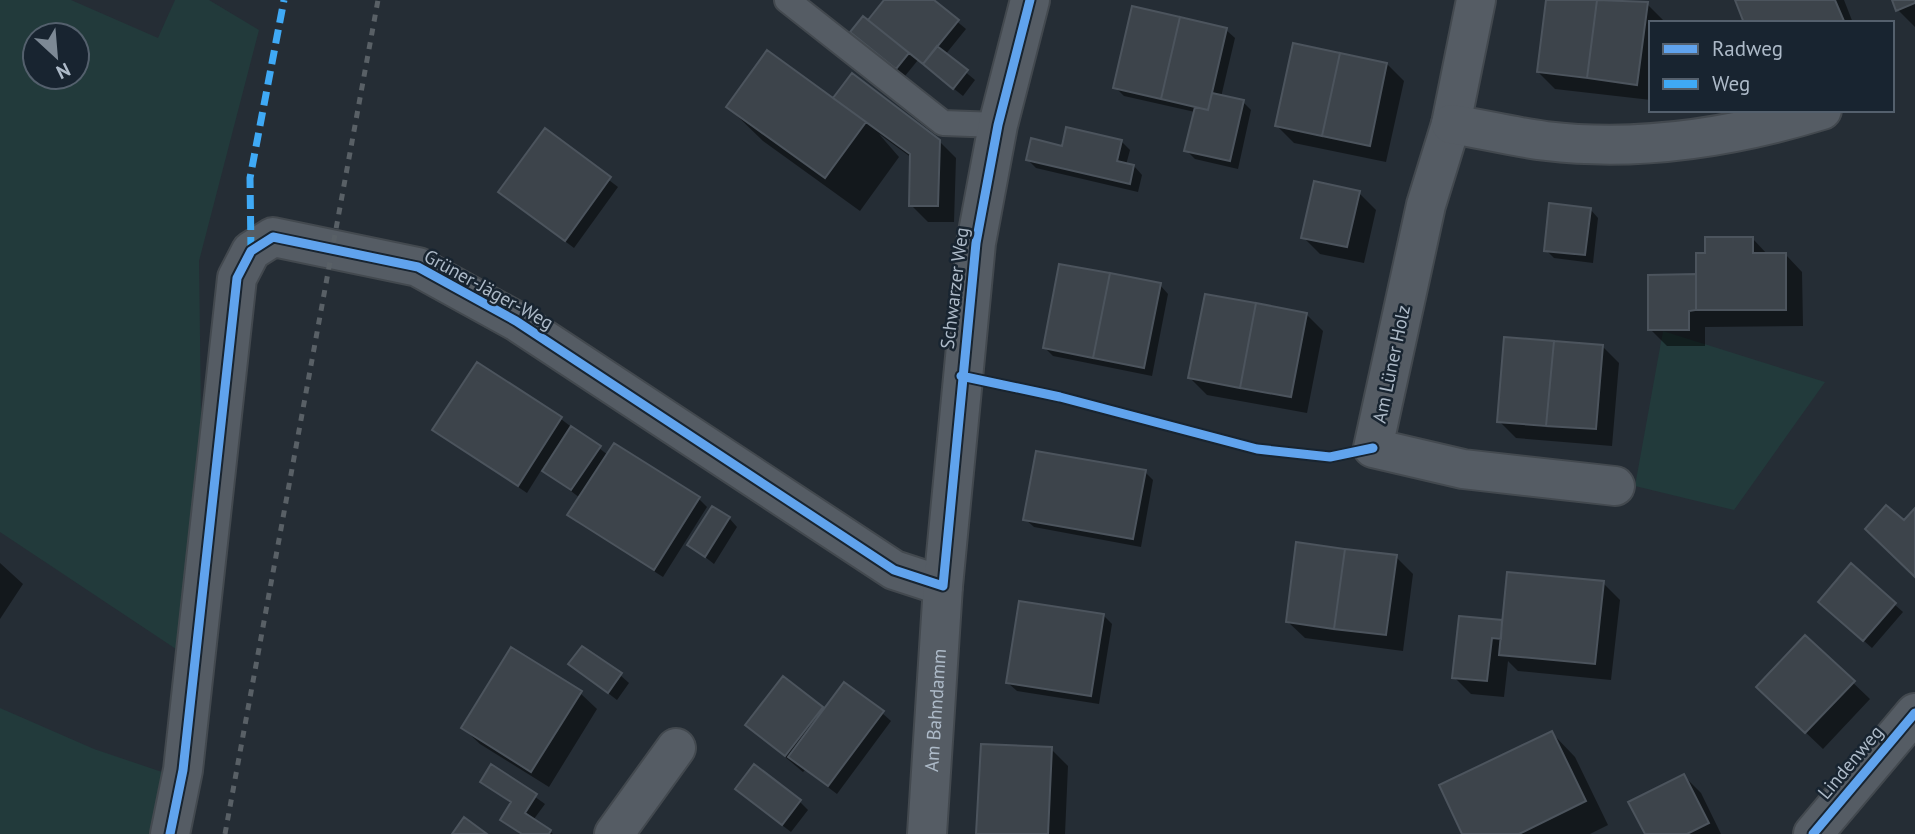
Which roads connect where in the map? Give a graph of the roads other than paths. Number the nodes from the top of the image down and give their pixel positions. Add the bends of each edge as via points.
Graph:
1 (787, 0) edge
2 (1030, 0) edge
3 (1476, 0) edge
4 (1815, 112) edge
5 (1451, 124) junction
6 (998, 125) junction
7 (1615, 486) dead end
8 (943, 586) junction
9 (1915, 713) edge
10 (676, 748) dead end
11 (170, 834) edge
12 (614, 834) edge
13 (927, 834) edge
14 (1812, 834) edge

1 - 6 lane via 943,122
2 - 6 street, Schwarzer Weg
3 - 5 street, Am Lüner Holz
4 - 5 street via 1669,142 1547,141
5 - 7 street, Am Lüner Holz via 1426,205 1373,448 1463,469
6 - 8 street, Schwarzer Weg via 976,243
8 - 11 street, Grüner-Jäger-Weg via 894,570 516,321 418,267 272,237 251,251 237,278 183,770
8 - 13 street, Am Bahndamm
9 - 14 street, Lindenweg
10 - 12 street

